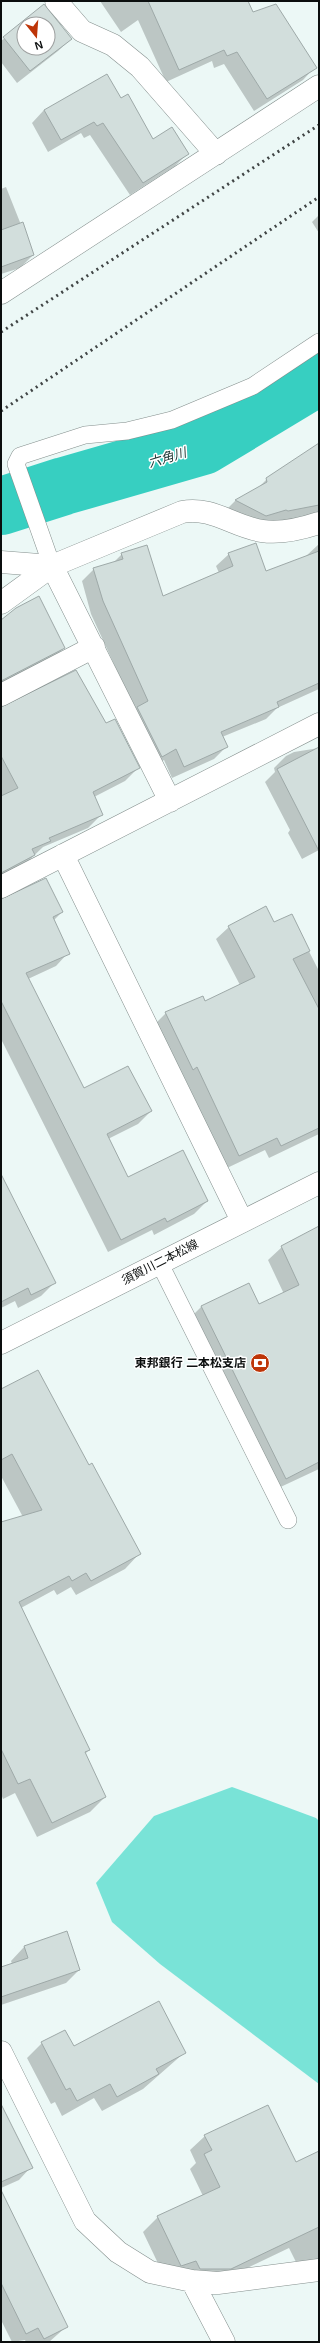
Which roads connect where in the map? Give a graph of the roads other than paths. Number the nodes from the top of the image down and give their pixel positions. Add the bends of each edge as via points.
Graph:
1 (56, 1) edge
2 (319, 86) edge
3 (216, 154) junction
4 (1, 293) edge
5 (319, 342) edge
6 (319, 523) edge
7 (1, 562) edge
8 (52, 566) junction
9 (1, 603) edge
10 (94, 647) junction
11 (1, 695) edge
12 (319, 724) edge
13 (170, 801) junction
14 (63, 855) junction
15 (1, 887) edge
16 (319, 1183) edge
17 (242, 1221) junction
18 (159, 1262) junction
19 (1, 1343) edge
20 (288, 1520) dead end
21 (1, 2052) edge
22 (319, 2270) edge
23 (192, 2281) junction
24 (224, 2342) edge

1 - 3 street via 82,31 113,45 140,67
2 - 3 street
3 - 4 street
5 - 8 lane via 253,386 172,420 127,431 85,435 20,456 16,464
6 - 8 street via 284,532 261,531 209,512 194,510 175,515
7 - 8 street
8 - 9 street
8 - 10 street
10 - 11 street
10 - 13 street
12 - 13 street
13 - 14 street
14 - 15 street
14 - 17 street
16 - 17 street, 須賀川二本松線
17 - 18 street, 須賀川二本松線
18 - 19 street, 須賀川二本松線
18 - 20 lane
21 - 23 street via 85,2221 118,2252 150,2272
22 - 23 street via 218,2283
23 - 24 street

